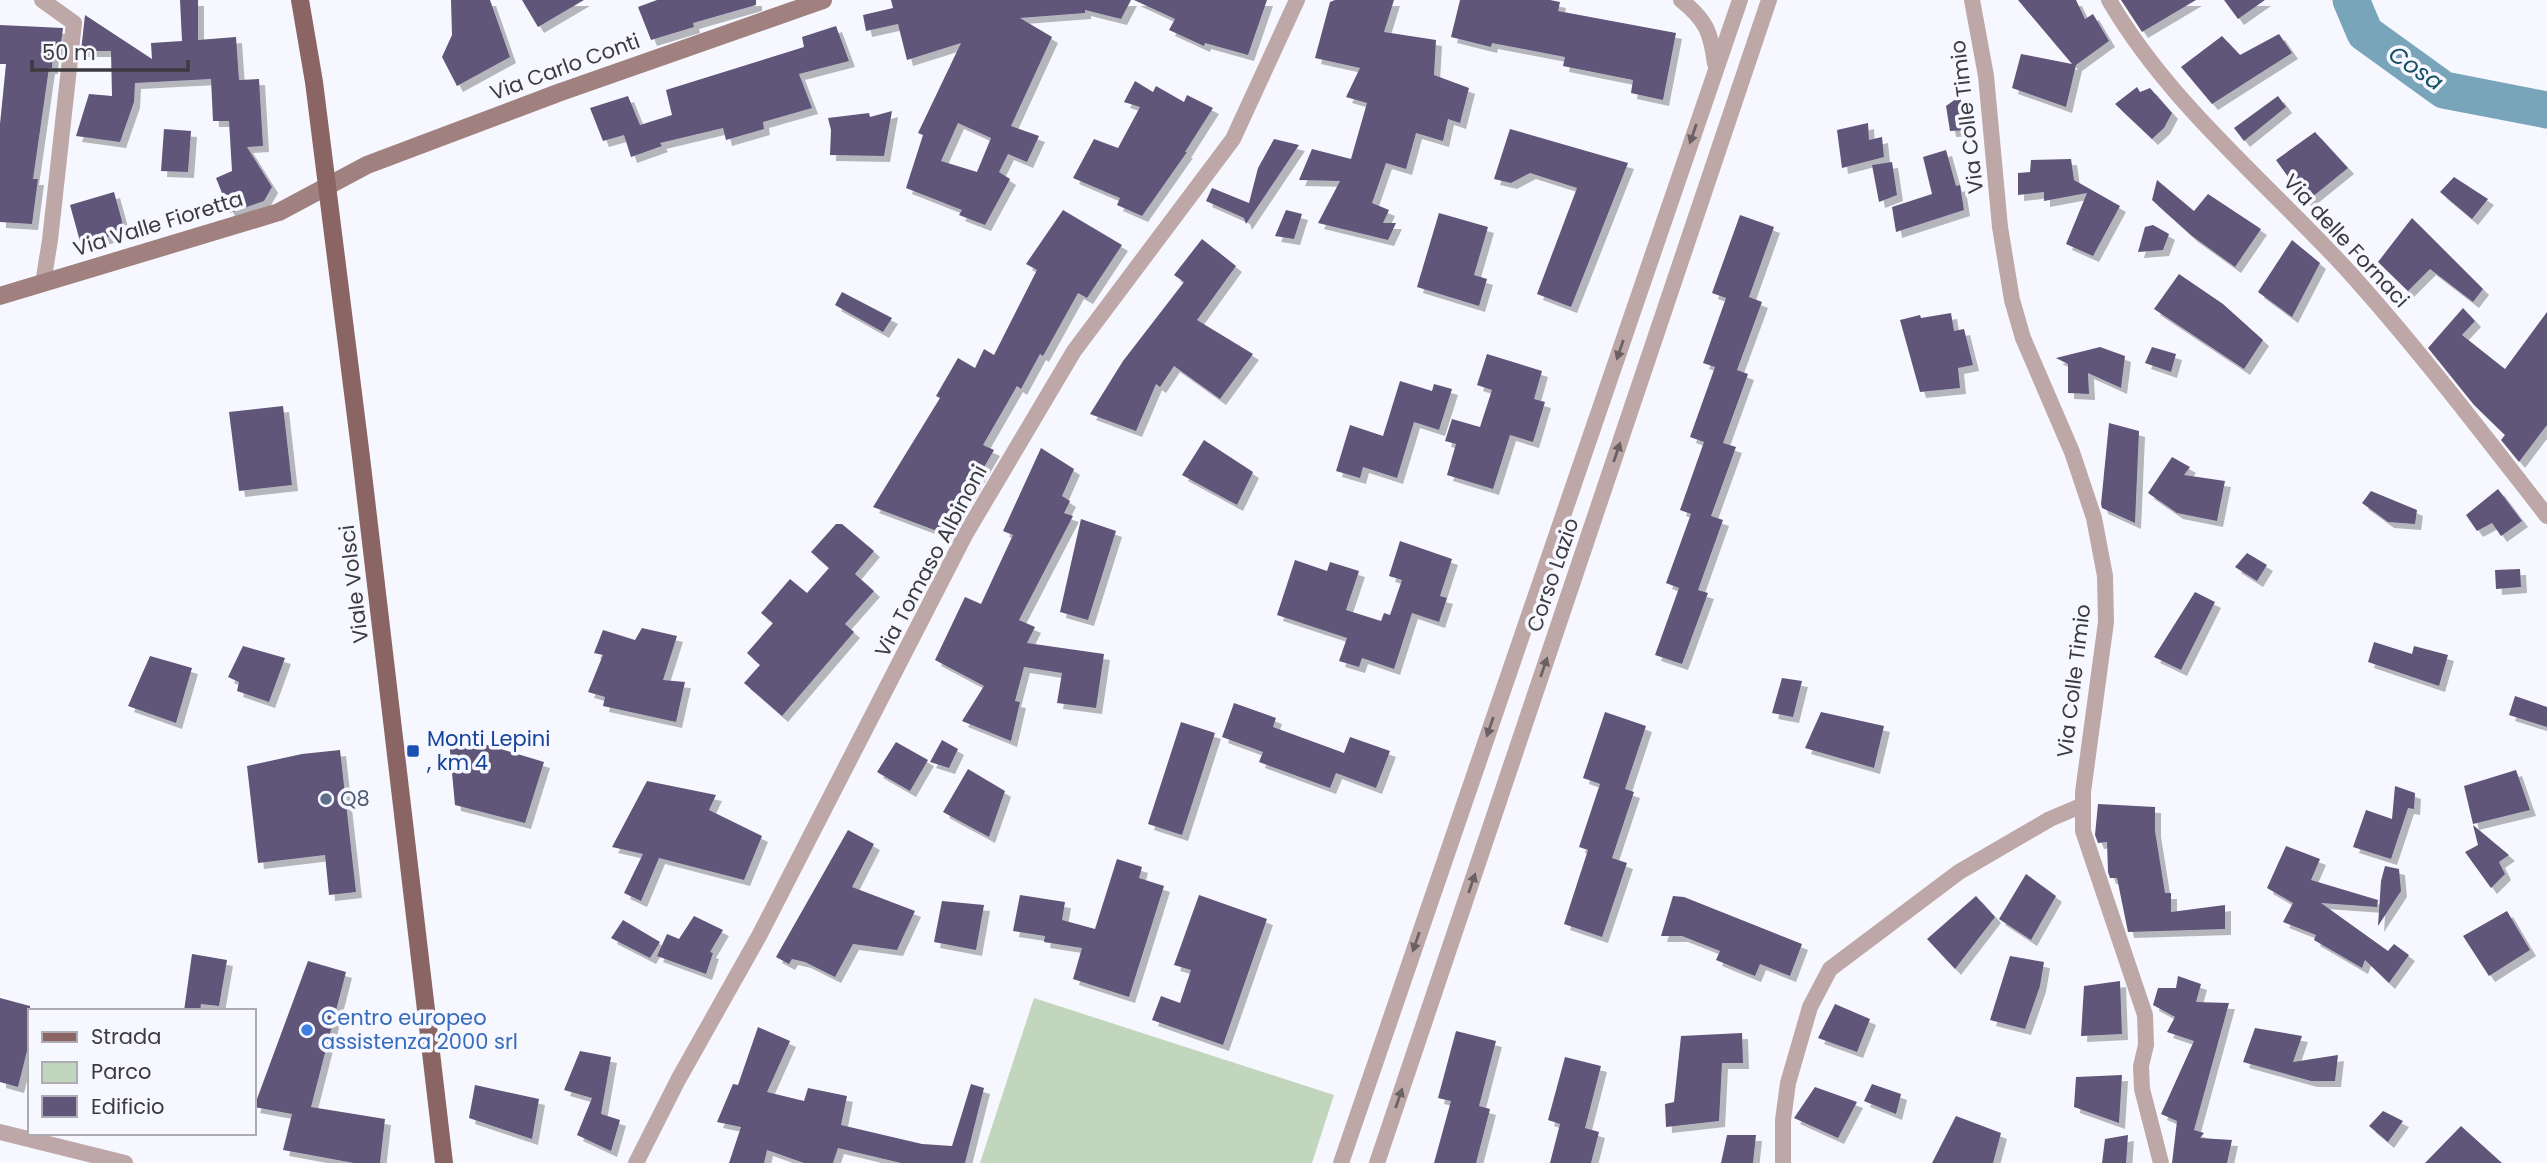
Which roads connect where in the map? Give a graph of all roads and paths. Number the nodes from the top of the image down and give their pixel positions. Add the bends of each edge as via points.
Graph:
1 (42, 0) edge
2 (300, 0) edge
3 (823, 0) edge
4 (1297, 0) edge
5 (1681, 0) edge
6 (1740, 0) edge
7 (1769, 0) edge
8 (1972, 0) edge
9 (2109, 0) edge
10 (1716, 70) junction
11 (325, 185) junction
12 (43, 283) junction
13 (0, 296) edge
14 (2547, 516) edge
15 (2083, 805) junction
16 (0, 1132) edge
17 (125, 1163) edge
18 (444, 1163) edge
19 (635, 1163) edge
20 (1340, 1163) edge
21 (1377, 1163) edge
22 (1783, 1163) edge
23 (2161, 1163) edge

1 - 12 street via 74,23
2 - 11 main road, Viale Volsci
3 - 11 street, Via Carlo Conti via 558,93
4 - 19 street, Via Tomaso Albinoni via 1233,138 1074,351 965,535 765,927
5 - 10 street, Corso Lazio via 1701,16 1712,40
6 - 10 street, Corso Lazio
21 -> 7 street, Corso Lazio
8 - 15 street, Via Colle Timio via 1986,76 2000,227 2012,300 2023,338 2072,452 2094,519 2105,576 2106,622
9 - 14 street, Via delle Fornaci via 2152,65 2366,291
10 -> 20 street, Corso Lazio
11 - 12 street, Via Valle Fioretta via 279,212
11 - 18 main road, Viale Volsci via 362,457
12 - 13 street, Via Valle Fioretta
15 - 22 street via 1959,872 1830,969 1810,1007 1788,1083
15 - 23 street, Via Colle Timio via 2083,831 2144,1015 2141,1089
16 - 17 street

